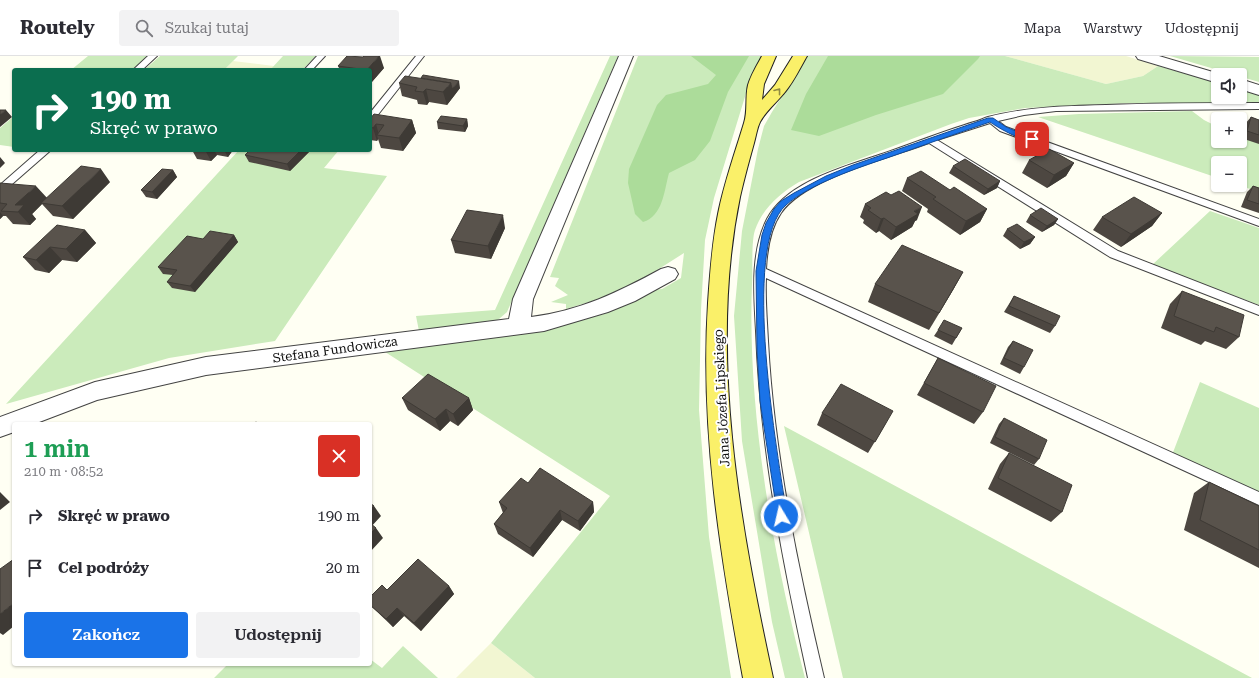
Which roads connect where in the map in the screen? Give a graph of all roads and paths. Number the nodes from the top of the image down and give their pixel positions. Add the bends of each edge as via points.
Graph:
1 (153, 56) edge
2 (321, 56) edge
3 (420, 56) edge
4 (626, 56) edge
5 (769, 56) edge
6 (800, 56) edge
7 (1143, 56) edge
8 (139, 68) edge
9 (310, 68) edge
10 (1211, 76) edge
11 (1247, 86) edge
12 (1259, 90) edge
13 (1259, 106) edge
14 (372, 116) edge
15 (990, 119) junction
16 (753, 120) junction
17 (930, 140) junction
18 (44, 152) edge
19 (0, 190) edge
20 (1259, 223) edge
21 (760, 271) junction
22 (668, 274) dead end
23 (1259, 310) edge
24 (519, 325) junction
25 (12, 422) edge
26 (13, 422) edge
27 (0, 427) edge
28 (1259, 499) edge
29 (758, 678) edge
30 (816, 678) edge

1 - 8 lane
2 - 9 lane
3 - 14 lane
4 - 24 street via 523,299
5 - 16 main road, Jana Józefa Lipskiego via 756,84
16 -> 6 main road, Jana Józefa Lipskiego via 781,87
7 - 10 street
11 - 12 street
13 - 15 lane via 1142,106 1043,110
15 - 17 lane
15 - 20 lane via 1003,129
16 - 29 main road, Jana Józefa Lipskiego via 736,174 722,248 716,344 719,420 728,509
17 - 21 lane via 828,178 784,203 770,223 762,251
17 - 23 lane via 1114,254
18 - 19 lane
21 - 28 lane
21 - 30 lane via 762,349 769,435 781,516
22 - 24 street, Stefana Fundowicza via 628,296 601,307 544,323
24 - 26 street, Stefana Fundowicza via 206,366 95,391
25 - 27 street, Stefana Fundowicza

